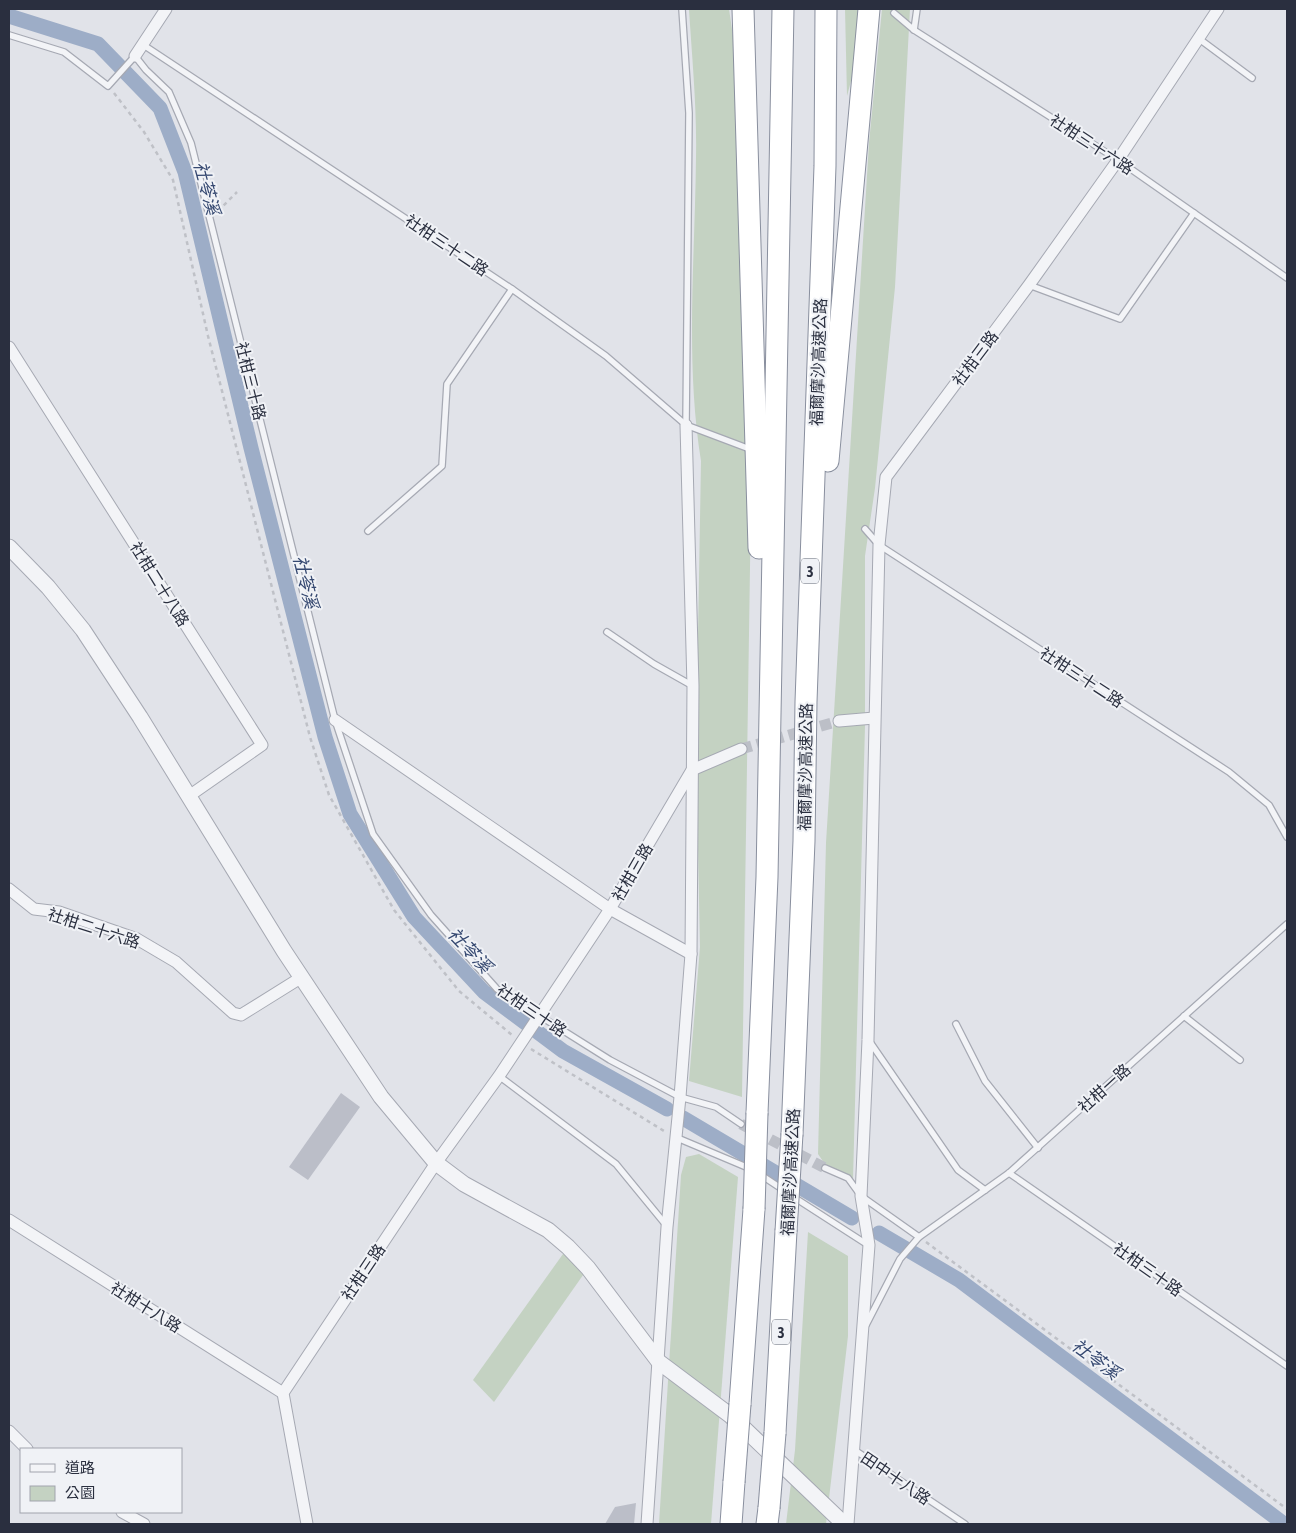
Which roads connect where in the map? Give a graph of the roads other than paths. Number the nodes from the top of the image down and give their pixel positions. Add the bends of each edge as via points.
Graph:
1 (166, 9) edge
2 (682, 9) edge
3 (743, 9) edge
4 (783, 9) edge
5 (826, 9) edge
6 (869, 9) edge
7 (917, 9) edge
8 (1218, 9) edge
9 (894, 13) dead end
10 (914, 30) junction
11 (9, 35) edge
12 (1198, 38) junction
13 (142, 44) junction
14 (135, 56) junction
15 (1252, 78) dead end
16 (1118, 160) junction
17 (1194, 213) junction
18 (1287, 278) edge
19 (1029, 285) junction
20 (512, 289) junction
21 (9, 346) edge
22 (686, 425) junction
23 (747, 448) dead end
24 (865, 529) dead end
25 (368, 531) dead end
26 (879, 545) junction
27 (9, 547) edge
28 (607, 632) dead end
29 (693, 686) junction
30 (806, 702) junction
31 (874, 718) junction
32 (335, 720) junction
33 (839, 721) tunnel mouth
34 (741, 749) tunnel mouth
35 (692, 770) junction
36 (189, 796) junction
37 (768, 824) junction
38 (1287, 837) edge
39 (9, 889) edge
40 (610, 909) junction
41 (1287, 924) edge
42 (691, 954) junction
43 (302, 977) junction
44 (538, 1016) junction
45 (1184, 1016) junction
46 (956, 1024) dead end
47 (868, 1040) junction
48 (1240, 1060) dead end
49 (499, 1076) junction
50 (680, 1097) junction
51 (749, 1118) junction
52 (675, 1137) junction
53 (1038, 1148) junction
54 (436, 1163) junction
55 (824, 1168) tunnel mouth
56 (1010, 1173) junction
57 (985, 1190) junction
58 (861, 1196) junction
59 (9, 1220) edge
60 (667, 1227) junction
61 (919, 1236) junction
62 (868, 1245) junction
63 (862, 1332) junction
64 (659, 1362) junction
65 (1287, 1366) edge
66 (283, 1393) junction
67 (9, 1431) edge
68 (26, 1448) edge
69 (852, 1448) junction
70 (124, 1513) edge
71 (768, 1516) edge
72 (144, 1524) edge
73 (307, 1524) edge
74 (647, 1524) edge
75 (731, 1524) edge
76 (846, 1524) edge
77 (965, 1524) edge

1 - 13 street
2 - 22 lane via 689,113
3 - 37 highway
4 - 37 highway
5 - 30 highway, 福爾摩沙高速公路 / 3 via 825,166
6 - 30 highway
7 - 10 lane
8 - 12 street, 社柑三路
9 - 10 lane, 社柑三十六路
10 - 16 lane, 社柑三十六路
11 - 14 lane via 64,52 108,86
12 - 15 lane
12 - 16 street, 社柑三路
13 - 14 street
13 - 20 lane, 社柑三十二路
14 - 32 lane, 社柑三十路 via 170,92 191,143
16 - 17 lane, 社柑三十六路
16 - 19 street, 社柑三路
17 - 18 lane, 社柑三十六路
17 - 19 lane via 1120,319
19 - 26 street, 社柑三路 via 886,477
20 - 22 lane, 社柑三十二路 via 606,356
20 - 25 lane via 447,384 442,466
21 - 36 street, 社柑二十八路 via 262,745
22 - 23 lane, 社柑三十二路
22 - 29 street
24 - 26 lane, 社柑三十二路
26 - 31 street, 社柑三路
26 - 38 lane, 社柑三十二路 via 1229,772 1269,805
27 - 36 street via 83,630
28 - 29 lane
29 - 35 street
30 - 71 highway, 福爾摩沙高速公路 / 3, bridge via 804,841 792,1134
31 - 33 street
31 - 47 street, 社柑三路
32 - 40 street
32 - 44 lane, 社柑三十路 via 373,834 431,915 497,989
34 - 35 street
35 - 40 street, 社柑三路
35 - 42 street
36 - 43 street
37 - 51 highway
39 - 43 street, 社柑二十六路 via 34,909 59,912 137,939 176,962 233,1013 241,1015
40 - 42 street
40 - 44 street, 社柑三路
41 - 45 lane, 社柑一路
42 - 50 street
43 - 54 street via 382,1097
44 - 49 street, 社柑三路
44 - 50 lane, 社柑三十路 via 610,1060
45 - 48 lane
45 - 53 lane, 社柑一路
46 - 53 lane via 985,1081
47 - 57 lane via 958,1170
47 - 58 street, 社柑三路
49 - 54 street, 社柑三路
49 - 60 lane via 616,1164
50 - 51 lane, 社柑三十路
50 - 52 street
51 - 75 highway, bridge via 754,1210
52 - 60 street
52 - 62 lane via 742,1164
53 - 56 lane, 社柑一路
54 - 64 street via 464,1184 548,1230 568,1247 588,1268
54 - 66 street, 社柑三路
55 - 58 lane via 848,1178
56 - 57 lane, 社柑一路
56 - 65 lane, 社柑三十路
57 - 61 lane, 社柑一路
58 - 61 lane
58 - 62 street, 社柑三路
59 - 66 street, 社柑十八路
60 - 64 street
61 - 63 lane, 社柑一路 via 906,1251
62 - 63 street, 社柑三路
63 - 69 street, 社柑三路
64 - 74 street
64 - 76 street via 732,1416
66 - 73 street
67 - 68 street
69 - 76 street, 社柑三路
69 - 77 lane, 田中十八路
70 - 72 street

